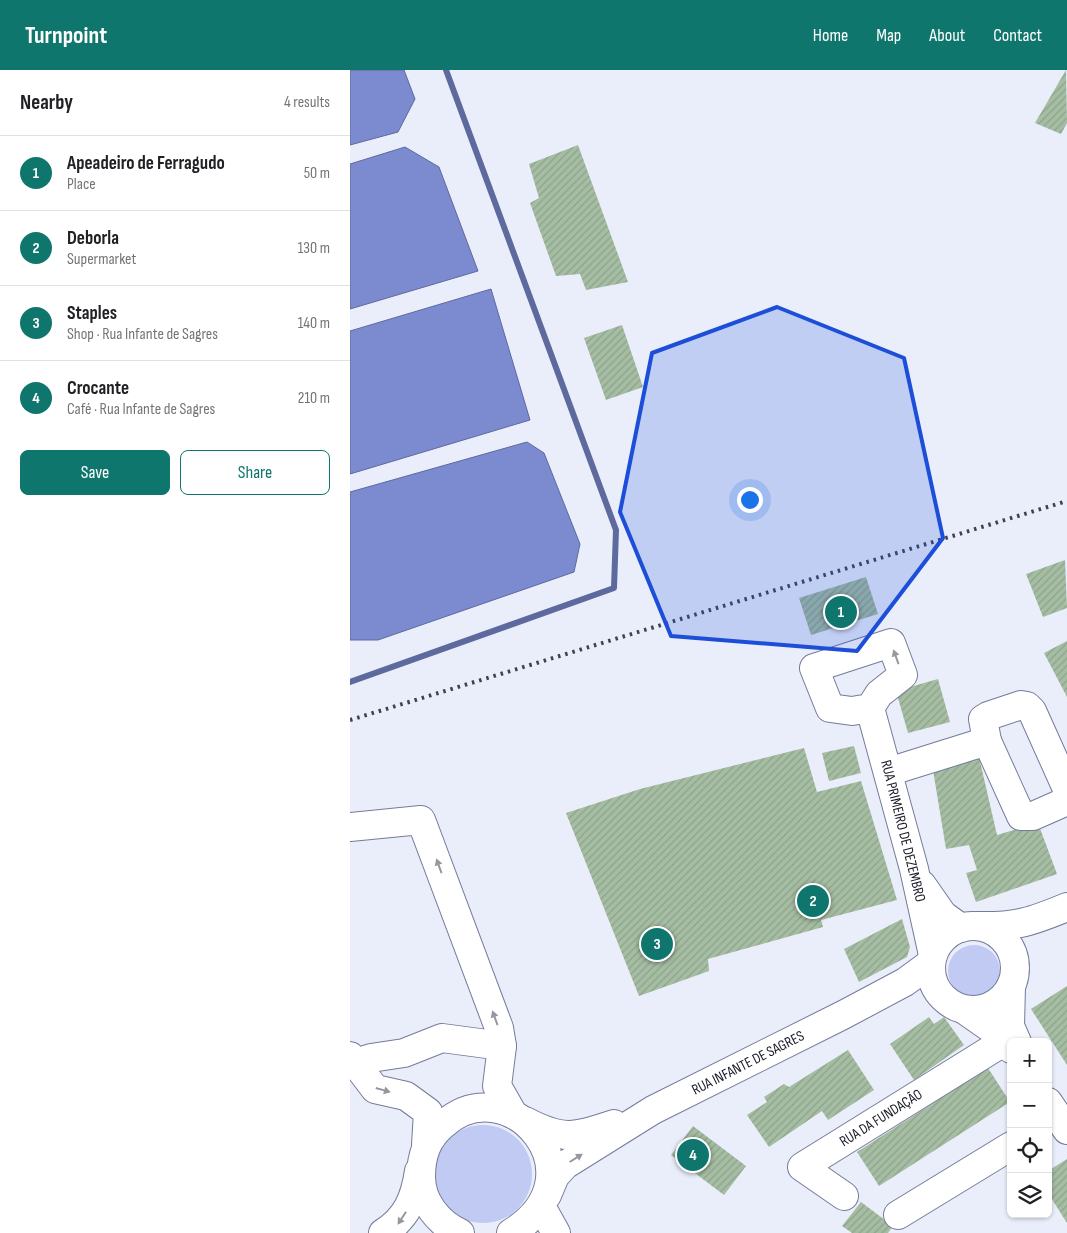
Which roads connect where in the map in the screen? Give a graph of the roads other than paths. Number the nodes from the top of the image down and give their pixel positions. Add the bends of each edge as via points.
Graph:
1 (870, 708) dead end
2 (987, 741) junction
3 (888, 772) junction
4 (1067, 789) edge
5 (1067, 801) edge
6 (350, 827) edge
7 (914, 869) junction
8 (1067, 909) edge
9 (968, 927) junction
10 (932, 959) junction
11 (1013, 982) junction
12 (961, 1009) junction
13 (844, 1015) junction
14 (1011, 1038) edge
15 (1007, 1041) edge
16 (502, 1046) junction
17 (1007, 1046) edge
18 (353, 1059) edge
19 (653, 1110) junction
20 (463, 1112) junction
21 (518, 1117) junction
22 (1007, 1148) edge
23 (424, 1154) junction
24 (844, 1196) dead end
25 (544, 1200) junction
26 (898, 1215) dead end
27 (442, 1230) edge
28 (383, 1233) edge
29 (511, 1233) edge
30 (556, 1233) edge

1 - 3 main road, RUA PRIMEIRO DE DEZEMBRO
2 - 3 main road
2 - 4 main road via 983,719 1021,705 1027,706
2 - 5 main road via 1021,816 1032,816
3 - 7 main road, RUA PRIMEIRO DE DEZEMBRO
16 -> 6 main road via 499,1028 421,820
7 - 9 main road via 925,891 944,915
7 - 10 main road, RUA PRIMEIRO DE DEZEMBRO
8 - 9 main road via 1010,926
8 - 11 main road via 1024,949
9 - 10 main road via 947,934 937,945
9 - 11 main road via 994,932 1011,949 1016,963
10 - 12 main road via 935,988 944,999
10 - 13 main road via 905,982
11 - 12 main road via 999,1002 986,1009
11 - 14 main road
12 - 13 main road via 907,997
12 - 15 main road
13 - 19 main road, RUA INFANTE DE SAGRES
16 - 18 main road via 442,1038 404,1053
16 - 20 main road via 488,1057 484,1087
16 - 21 main road via 497,1086
17 - 24 main road, RUA DA FUNDAÇÃO via 802,1167
18 -> 23 main road via 376,1089 406,1096 428,1112
19 - 21 main road via 570,1137 547,1132
25 -> 19 main road via 555,1176 565,1164
20 - 21 main road via 497,1109
20 - 23 main road via 436,1131
21 - 25 main road via 538,1134 547,1153 551,1174
22 - 26 main road
23 - 27 main road via 421,1185
23 -> 28 main road via 416,1193 398,1224
25 - 29 main road via 528,1222
25 - 30 main road

